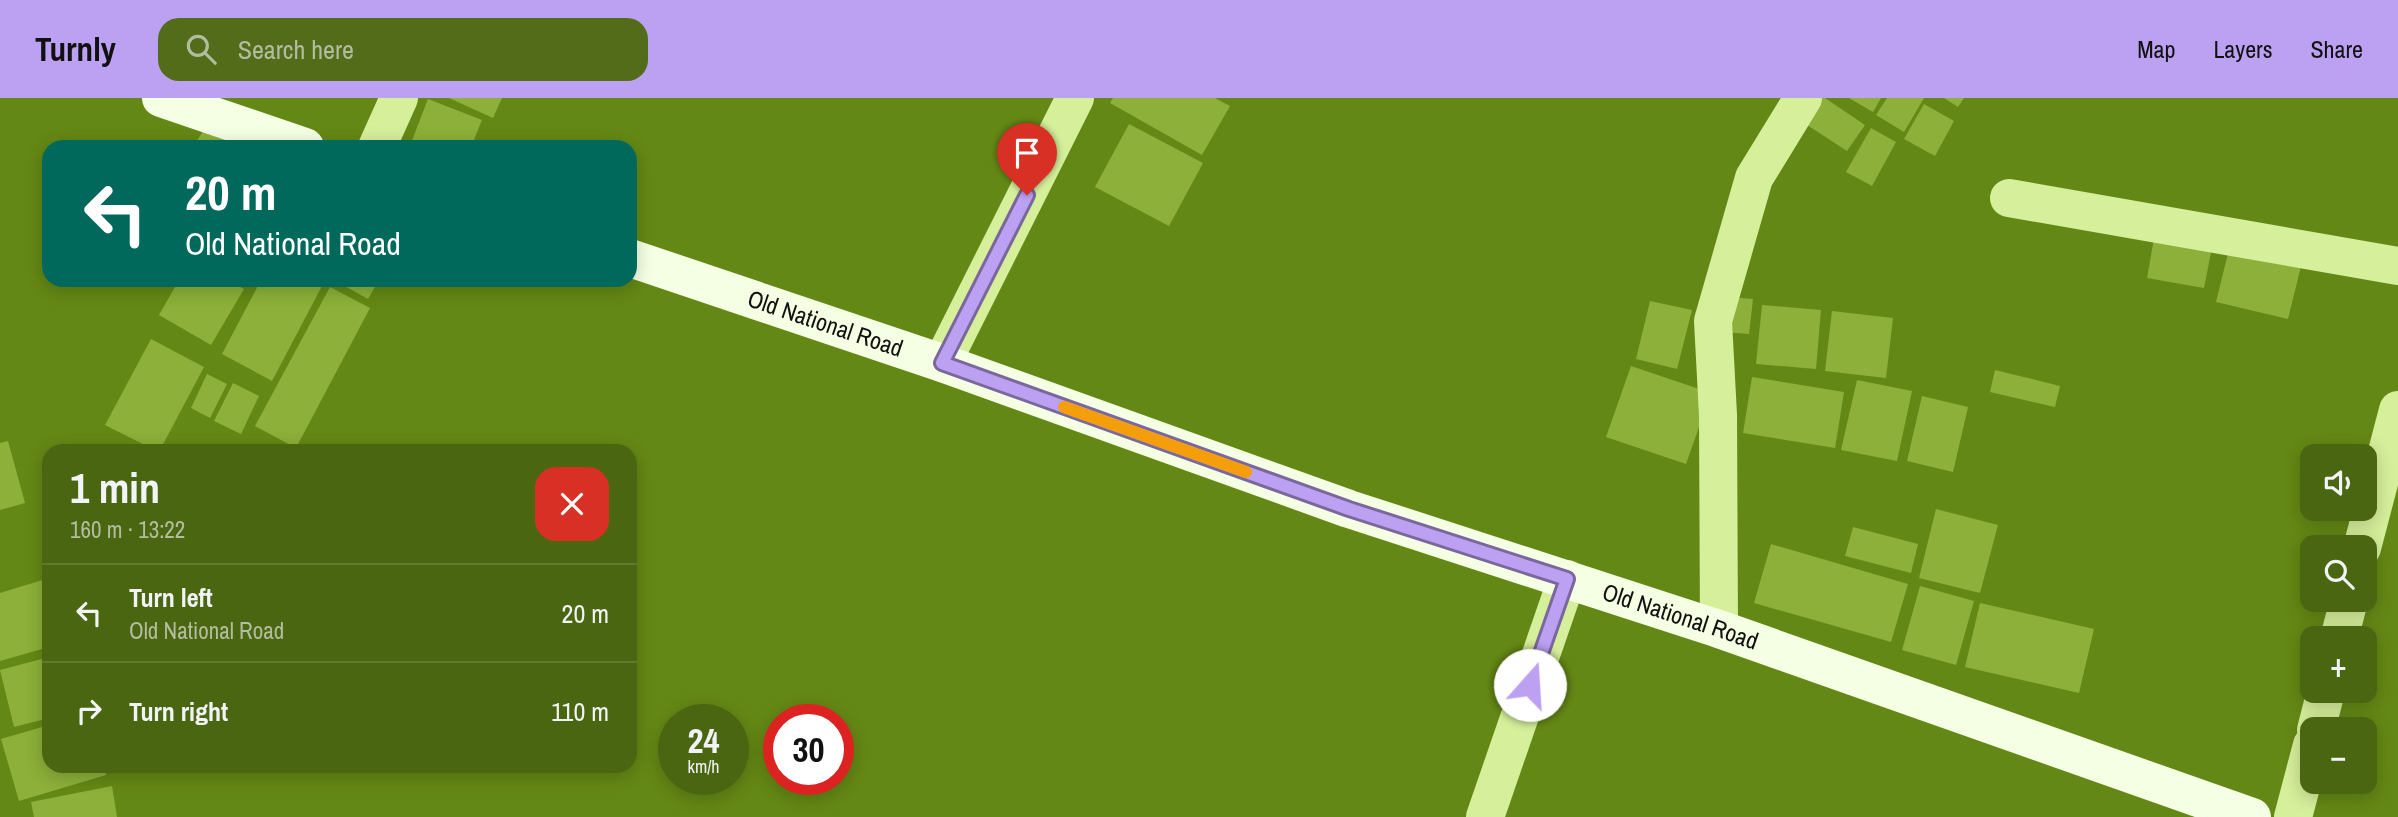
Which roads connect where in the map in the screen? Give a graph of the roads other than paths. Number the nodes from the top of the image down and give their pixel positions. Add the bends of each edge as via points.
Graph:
1 (161, 98) edge
2 (399, 98) edge
3 (1075, 98) edge
4 (1803, 98) edge
5 (284, 140) edge
6 (380, 140) edge
7 (2009, 198) dead end
8 (637, 260) edge
9 (2398, 266) edge
10 (942, 363) junction
11 (2398, 410) edge
12 (2365, 535) edge
13 (1567, 579) junction
14 (1719, 629) junction
15 (2300, 790) edge
16 (1485, 817) edge
17 (2252, 817) edge
18 (2293, 817) edge

1 - 5 main road
2 - 6 street
3 - 10 street
4 - 14 street via 1754,178 1713,321
7 - 9 street
8 - 10 main road, Old National Road
10 - 13 main road, Old National Road via 1349,509
11 - 12 street
13 - 14 main road, Old National Road
13 - 16 street
14 - 17 main road, Old National Road
15 - 18 street

